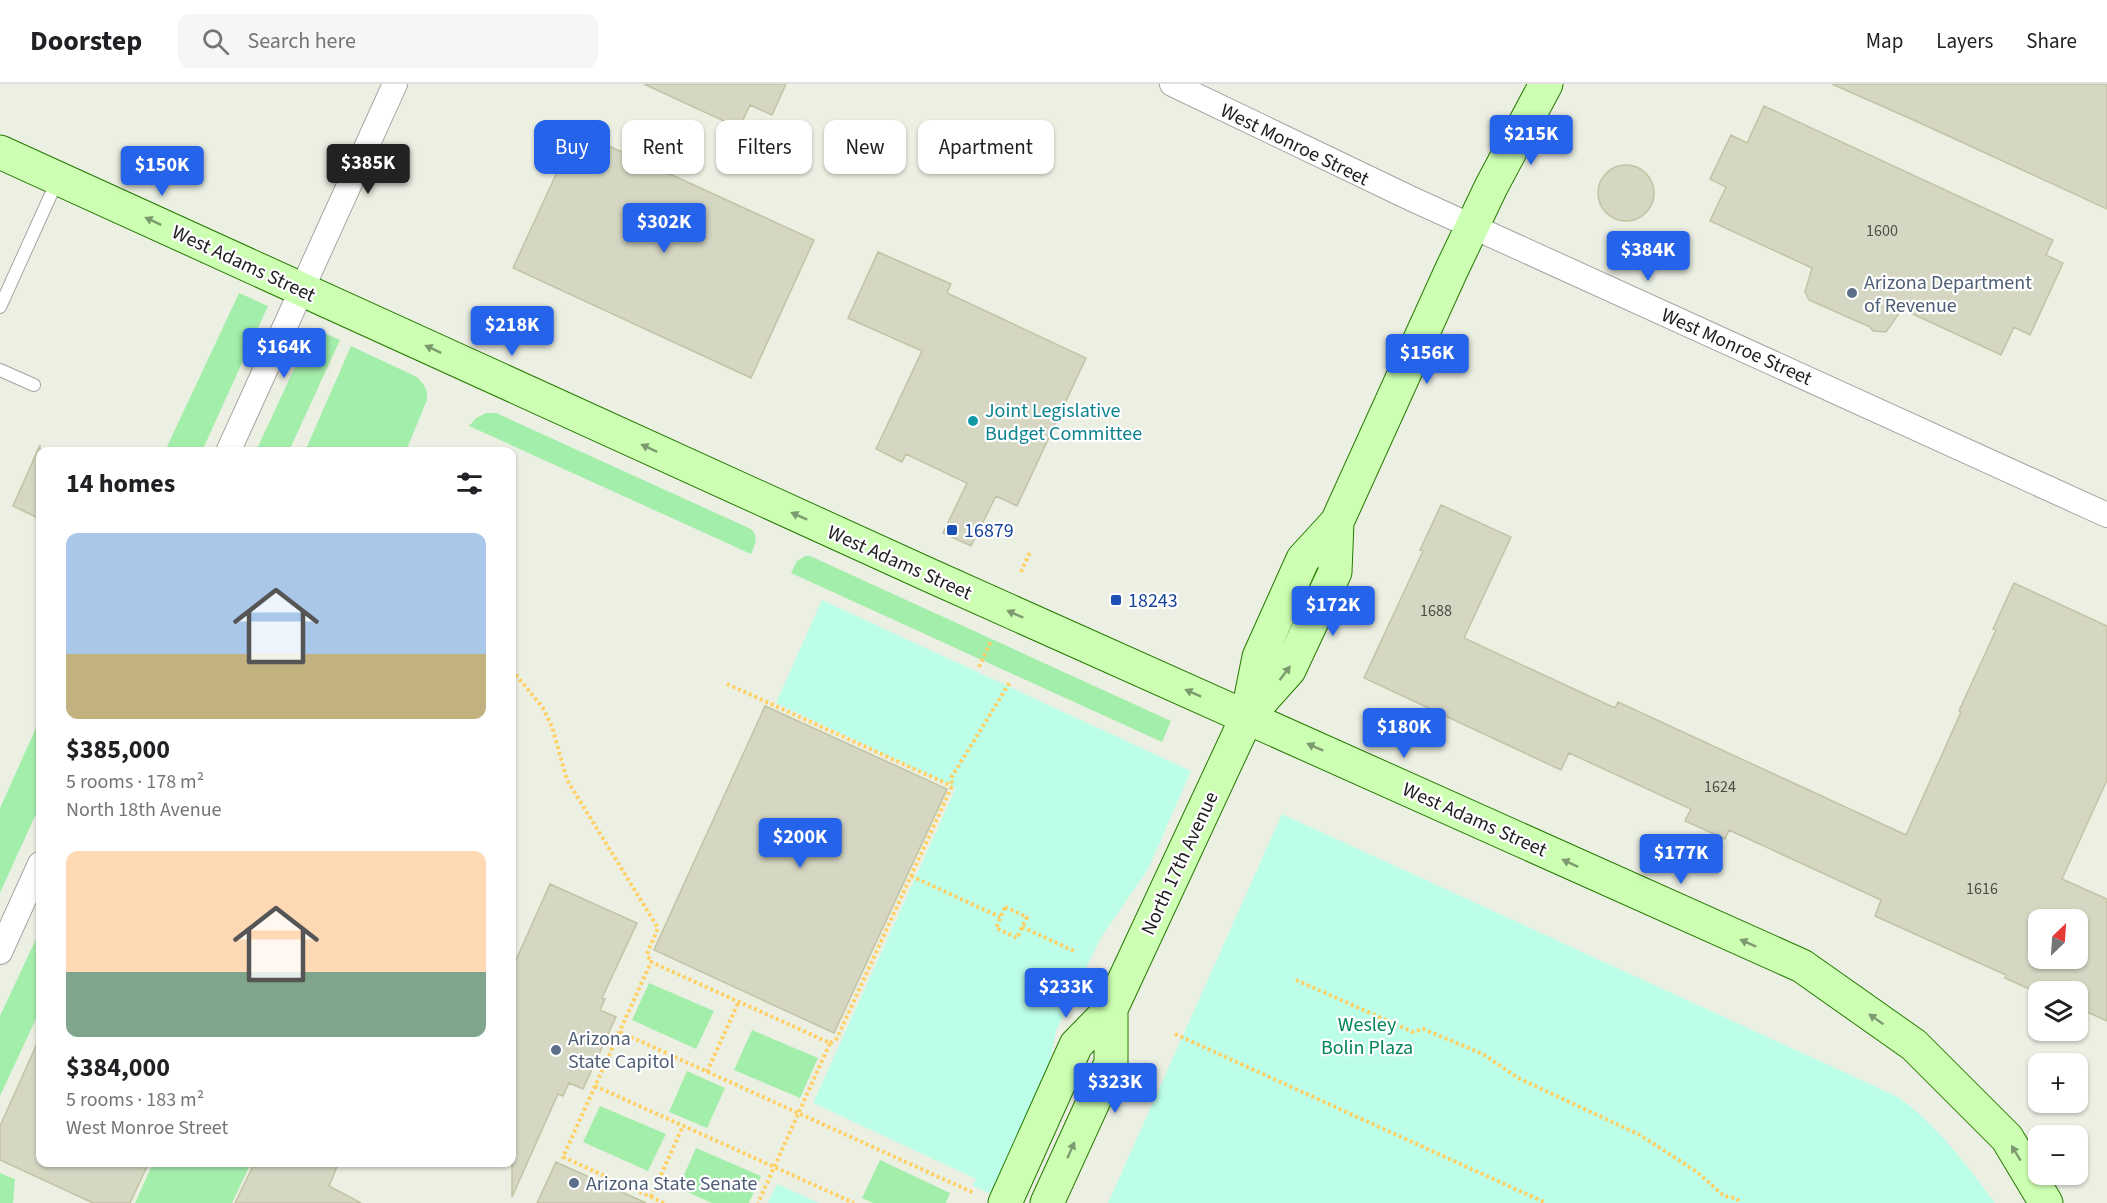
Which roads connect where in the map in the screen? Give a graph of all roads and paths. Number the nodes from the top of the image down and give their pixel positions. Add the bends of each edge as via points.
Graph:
1 (395, 84) edge
2 (1172, 84) edge
3 (1546, 84) edge
4 (0, 152) edge
5 (59, 178) junction
6 (1472, 227) junction
7 (302, 289) junction
8 (0, 307) edge
9 (0, 370) edge
10 (34, 385) dead end
11 (230, 447) edge
12 (2107, 515) edge
13 (1030, 552) dead end
14 (1021, 572) dead end
15 (991, 641) dead end
16 (979, 667) dead end
17 (516, 675) edge
18 (1010, 682) dead end
19 (727, 684) dead end
20 (1247, 717) junction
21 (952, 786) junction
22 (36, 873) edge
23 (911, 876) junction
24 (1000, 917) junction
25 (1022, 927) junction
26 (1074, 951) dead end
27 (0, 952) edge
28 (651, 962) junction
29 (1296, 980) dead end
30 (739, 1001) junction
31 (1110, 1010) junction
32 (620, 1032) junction
33 (1174, 1034) dead end
34 (830, 1043) junction
35 (707, 1072) junction
36 (595, 1086) junction
37 (798, 1113) junction
38 (683, 1126) junction
39 (774, 1167) junction
40 (651, 1197) junction
41 (993, 1199) edge
42 (664, 1203) edge
43 (758, 1203) edge
44 (854, 1203) edge
45 (1047, 1203) edge
46 (1546, 1203) edge
47 (1741, 1203) edge
48 (2046, 1203) edge

1 - 7 street
2 - 6 street, West Monroe Street
3 - 6 main road, North 17th Avenue
4 - 5 main road, West Adams Street
7 -> 5 main road, West Adams Street
5 - 8 lane
6 - 12 street, West Monroe Street
6 - 20 main road, North 17th Avenue via 1337,522 1335,572 1289,670
7 - 11 street
20 -> 7 main road, West Adams Street
9 - 10 lane
13 - 14 path
15 - 16 path
17 - 28 path via 543,708 567,780 658,928 647,954
18 - 21 path via 951,778
19 - 21 path
20 - 31 main road, North 17th Avenue
48 -> 20 main road, West Adams Street via 2007,1138 1914,1045 1802,966
21 - 23 path
22 - 27 street
23 - 24 path
23 - 34 path via 837,1038
24 - 25 path via 1005,907 1027,917
24 - 25 path via 996,928 1017,938
25 - 26 path
28 - 30 path
28 - 32 path
29 - 47 path via 1413,1032 1423,1029 1484,1054 1518,1078 1640,1136 1697,1172 1724,1196
30 - 34 path
30 - 35 path
31 - 41 main road via 1076,1045
45 -> 31 main road via 1111,1063
32 - 35 path
32 - 36 path
33 - 46 path
34 - 37 path
35 - 37 path
36 - 38 path
36 - 40 path via 563,1157
37 - 39 path
37 - 41 path
38 - 39 path
38 - 40 path
39 - 43 path
39 - 44 path
40 - 42 path

